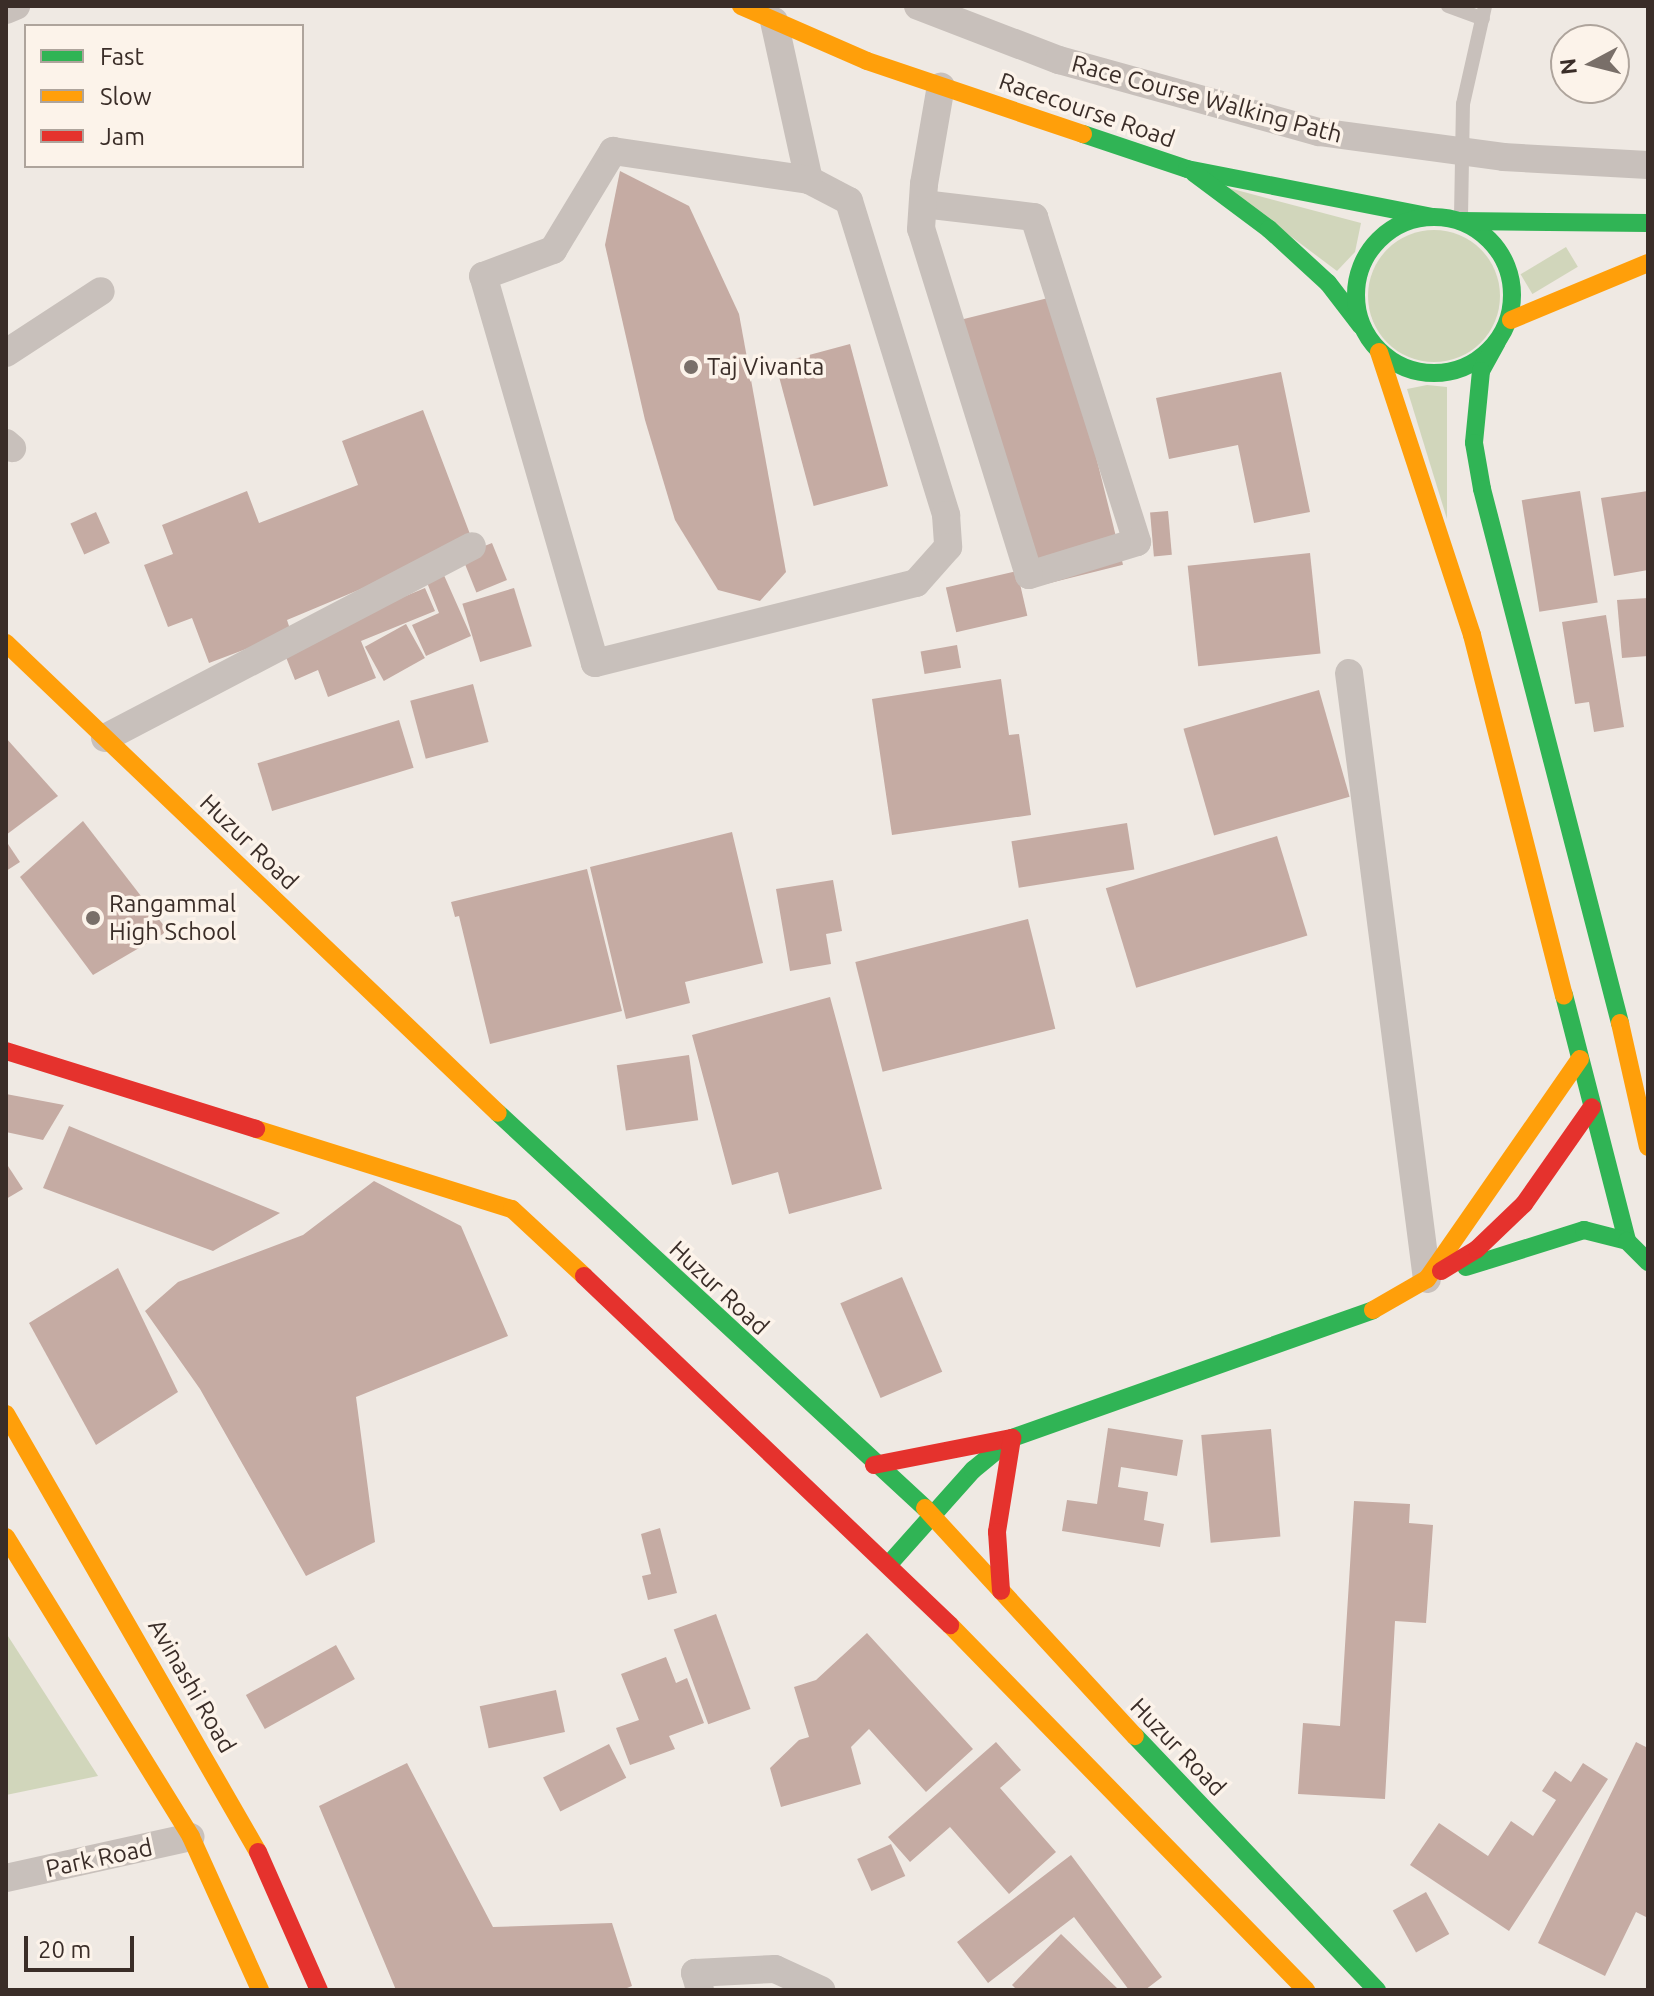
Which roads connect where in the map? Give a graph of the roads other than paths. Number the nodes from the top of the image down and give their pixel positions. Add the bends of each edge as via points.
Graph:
1 (16, 6) edge
2 (741, 6) edge
3 (918, 6) edge
4 (1448, 6) edge
5 (6, 10) edge
6 (1484, 12) edge
7 (774, 21) junction
8 (941, 86) junction
9 (1462, 152) junction
10 (1648, 165) edge
11 (1187, 169) junction
12 (809, 180) junction
13 (923, 204) junction
14 (1431, 217) junction
15 (1460, 221) junction
16 (1648, 223) edge
17 (1648, 263) edge
18 (101, 291) dead end
19 (1511, 320) junction
20 (1364, 331) junction
21 (1497, 342) junction
22 (1379, 352) junction
23 (6, 353) edge
24 (472, 546) dead end
25 (6, 643) edge
26 (1349, 673) dead end
27 (105, 738) junction
28 (6, 1051) edge
29 (1580, 1059) junction
30 (1592, 1107) junction
31 (1648, 1147) edge
32 (1627, 1241) junction
33 (1648, 1262) edge
34 (1427, 1279) junction
35 (6, 1414) edge
36 (1012, 1438) junction
37 (874, 1465) junction
38 (933, 1515) junction
39 (6, 1537) edge
40 (890, 1563) junction
41 (1001, 1591) junction
42 (191, 1837) junction
43 (6, 1878) edge
44 (260, 1990) edge
45 (319, 1990) edge
46 (700, 1990) edge
47 (821, 1990) edge
48 (1306, 1990) edge
49 (1377, 1990) edge

1 - 5 street
2 - 7 main road, Racecourse Road
3 - 9 street, Race Course Walking Path via 1059,60 1319,132
4 - 6 lane
6 - 9 lane via 1463,104
7 - 8 main road, Racecourse Road
7 - 12 street
8 - 11 main road, Racecourse Road
8 - 13 street
9 - 10 street, Race Course Walking Path
9 - 15 lane
11 - 14 main road, Racecourse Road
11 - 20 main road via 1309,265 1346,303
12 - 12 street via 849,201 946,515 948,547 916,583 595,663 483,276 553,250 613,151
13 - 13 street via 921,229 1029,575 1137,542 1034,217 975,221
14 - 15 main road
14 - 20 main road via 1389,231 1361,266 1356,288
15 - 16 main road
15 - 19 main road via 1483,233 1499,252 1510,274
17 - 19 main road
18 - 23 street
19 - 21 main road
20 - 22 main road
21 - 22 main road via 1465,368 1443,374 1420,373
21 - 31 main road via 1481,371 1474,443 1482,489 1498,566 1593,906
22 - 29 main road via 1472,635
24 - 27 street
25 - 27 main road, Huzur Road
26 - 34 street
27 - 37 main road, Huzur Road via 561,1183
28 - 40 main road via 532,1217 701,1390
29 - 30 main road
29 - 34 main road
30 - 32 main road
30 - 34 main road via 1524,1204 1477,1249
32 - 33 main road
32 - 34 main road via 1584,1230
34 - 36 main road via 1383,1306
35 - 45 main road, Avinashi Road via 248,1829
36 - 37 main road
36 - 38 main road via 973,1470
36 - 41 main road via 997,1532
37 - 38 main road, Huzur Road
38 - 40 main road
38 - 41 main road, Huzur Road
39 - 42 main road
40 - 48 main road
41 - 49 main road, Huzur Road
42 - 43 street, Park Road
42 - 44 main road
46 - 47 street via 695,1973 775,1969

